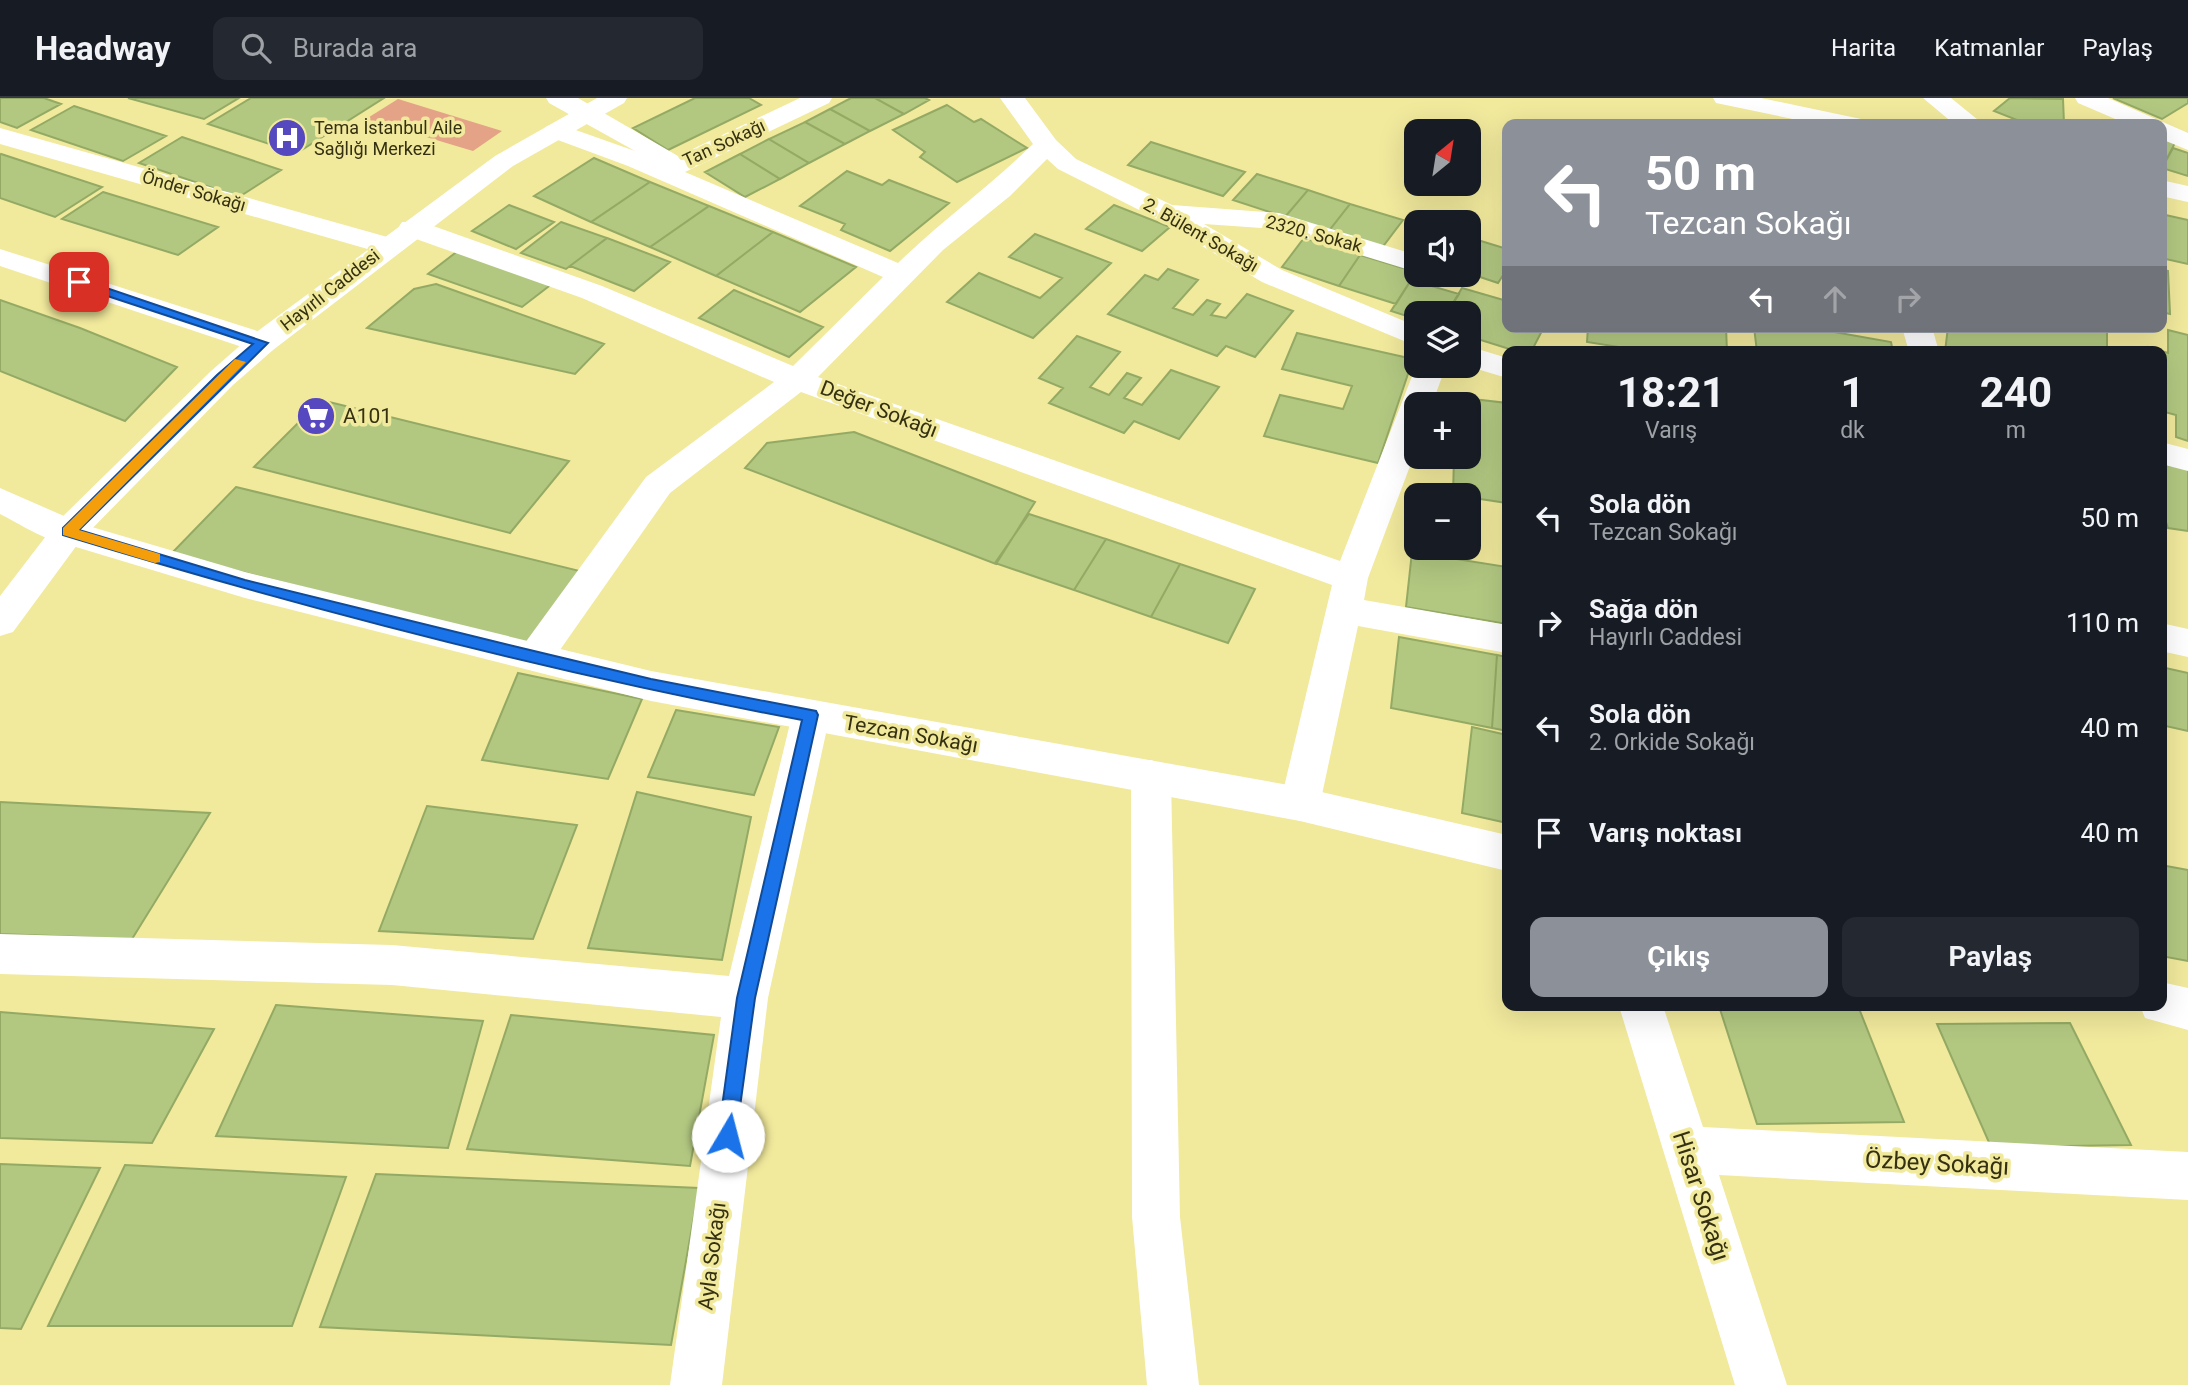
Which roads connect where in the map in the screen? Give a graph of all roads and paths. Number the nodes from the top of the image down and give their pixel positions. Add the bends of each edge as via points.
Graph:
1 (558, 98) edge
2 (615, 98) edge
3 (820, 98) edge
4 (1012, 98) edge
5 (1724, 98) edge
6 (1935, 98) edge
7 (2087, 98) edge
8 (588, 112) junction
9 (1827, 119) edge
10 (1963, 119) edge
11 (2136, 119) edge
12 (556, 131) junction
13 (2167, 133) edge
14 (0, 136) edge
15 (2188, 142) edge
16 (1047, 145) junction
17 (2167, 189) edge
18 (2188, 194) edge
19 (1167, 213) junction
20 (400, 237) junction
21 (0, 257) edge
22 (1404, 260) edge
23 (902, 275) junction
24 (1404, 332) edge
25 (262, 343) junction
26 (1481, 360) edge
27 (1502, 366) edge
28 (797, 380) junction
29 (1404, 439) edge
30 (2167, 455) edge
31 (2188, 460) edge
32 (0, 500) edge
33 (68, 532) junction
34 (1347, 594) junction
35 (0, 622) edge
36 (1502, 638) edge
37 (2167, 638) edge
38 (2188, 643) edge
39 (535, 657) junction
40 (811, 715) junction
41 (1152, 777) junction
42 (1300, 804) junction
43 (1502, 852) edge
44 (0, 954) edge
45 (746, 998) junction
46 (2167, 1004) edge
47 (2188, 1009) edge
48 (1643, 1011) edge
49 (1686, 1150) junction
50 (2188, 1176) edge
51 (695, 1385) edge
52 (1173, 1385) edge
53 (1761, 1385) edge

1 - 8 street, Tan Sokağı
2 - 8 street, Hayırlı Caddesi
3 - 8 street, Tan Sokağı via 677,166
4 - 16 street, 2. Bülent Sokağı
5 - 9 street
6 - 10 street
7 - 11 street
8 - 12 street, Hayırlı Caddesi
12 - 20 street, Hayırlı Caddesi via 504,161
12 - 23 street
13 - 15 street
14 - 20 street, Önder Sokağı
16 - 19 street, 2. Bülent Sokağı via 1067,164
16 - 23 street
17 - 18 street
19 - 22 street, 2320. Sokak via 1279,221
19 - 24 street, 2. Bülent Sokağı via 1272,276
20 - 25 street, Hayırlı Caddesi
20 - 28 street, Değer Sokağı via 598,294
21 - 25 street
23 - 28 street
25 - 33 street, Hayırlı Caddesi
26 - 27 street
28 - 34 street, Değer Sokağı
28 - 39 street via 658,485
29 - 34 street
30 - 31 street
32 - 33 street, Tezcan Sokağı
33 - 35 street, Hayırlı Caddesi
33 - 39 street, Tezcan Sokağı via 245,585
34 - 36 street, Değer Sokağı
34 - 42 street
37 - 38 street
39 - 40 street, Tezcan Sokağı via 651,686
40 - 41 street, Tezcan Sokağı
40 - 45 street, Ayla Sokağı
41 - 42 street, Tezcan Sokağı
41 - 52 street via 1156,1217
42 - 43 street, Tezcan Sokağı
44 - 45 street via 392,965
45 - 51 street, Ayla Sokağı
46 - 47 street
48 - 49 street, Hisar Sokağı
49 - 50 street, Özbey Sokağı
49 - 53 street, Hisar Sokağı

